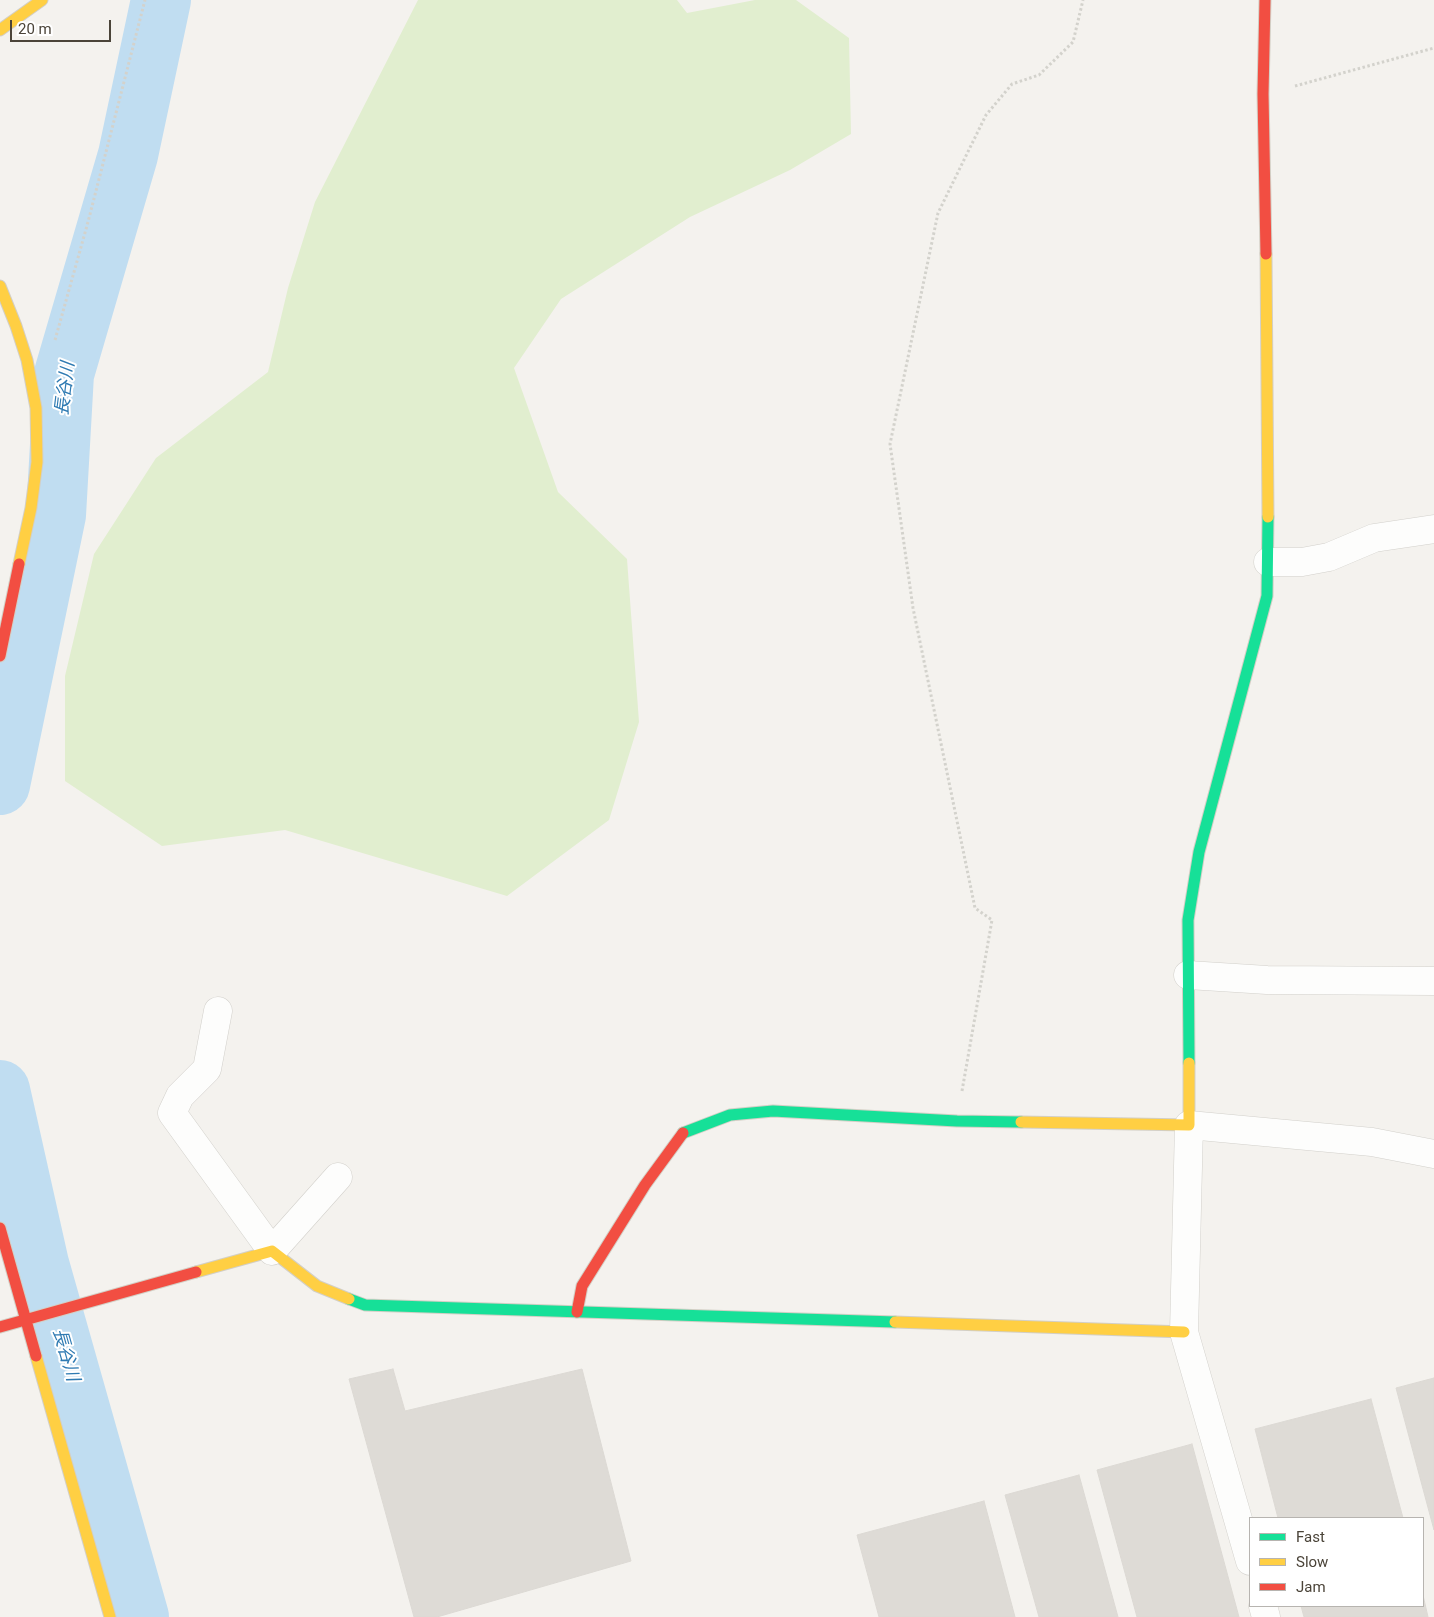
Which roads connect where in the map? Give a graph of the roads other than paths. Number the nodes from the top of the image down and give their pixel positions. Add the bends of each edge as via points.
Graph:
1 (42, 0) edge
2 (1265, 0) edge
3 (0, 30) edge
4 (0, 286) edge
5 (1434, 529) edge
6 (1268, 562) junction
7 (0, 656) edge
8 (1188, 975) junction
9 (1434, 981) edge
10 (218, 1011) dead end
11 (1189, 1125) junction
12 (1434, 1154) edge
13 (338, 1177) dead end
14 (0, 1228) edge
15 (272, 1251) junction
16 (577, 1312) junction
17 (27, 1320) junction
18 (0, 1327) edge
19 (1184, 1332) junction
20 (1249, 1559) edge
21 (110, 1617) edge

1 - 3 street
2 - 6 street via 1263,94
4 - 7 street via 27,360 36,408 37,462 31,508
5 - 6 street via 1374,538 1329,557 1302,562
6 - 8 street via 1266,596 1199,852 1188,920
8 - 9 street via 1267,980
8 - 11 street
10 - 15 street via 207,1069 180,1096 172,1113
11 - 12 street via 1372,1142
11 - 16 street via 957,1121 773,1112 730,1115 681,1134 582,1286
11 - 19 street
13 - 15 street
14 - 17 street
15 - 16 street via 316,1286 365,1305
15 - 17 street
16 - 19 street
17 - 18 street
17 - 21 street
19 - 20 street

